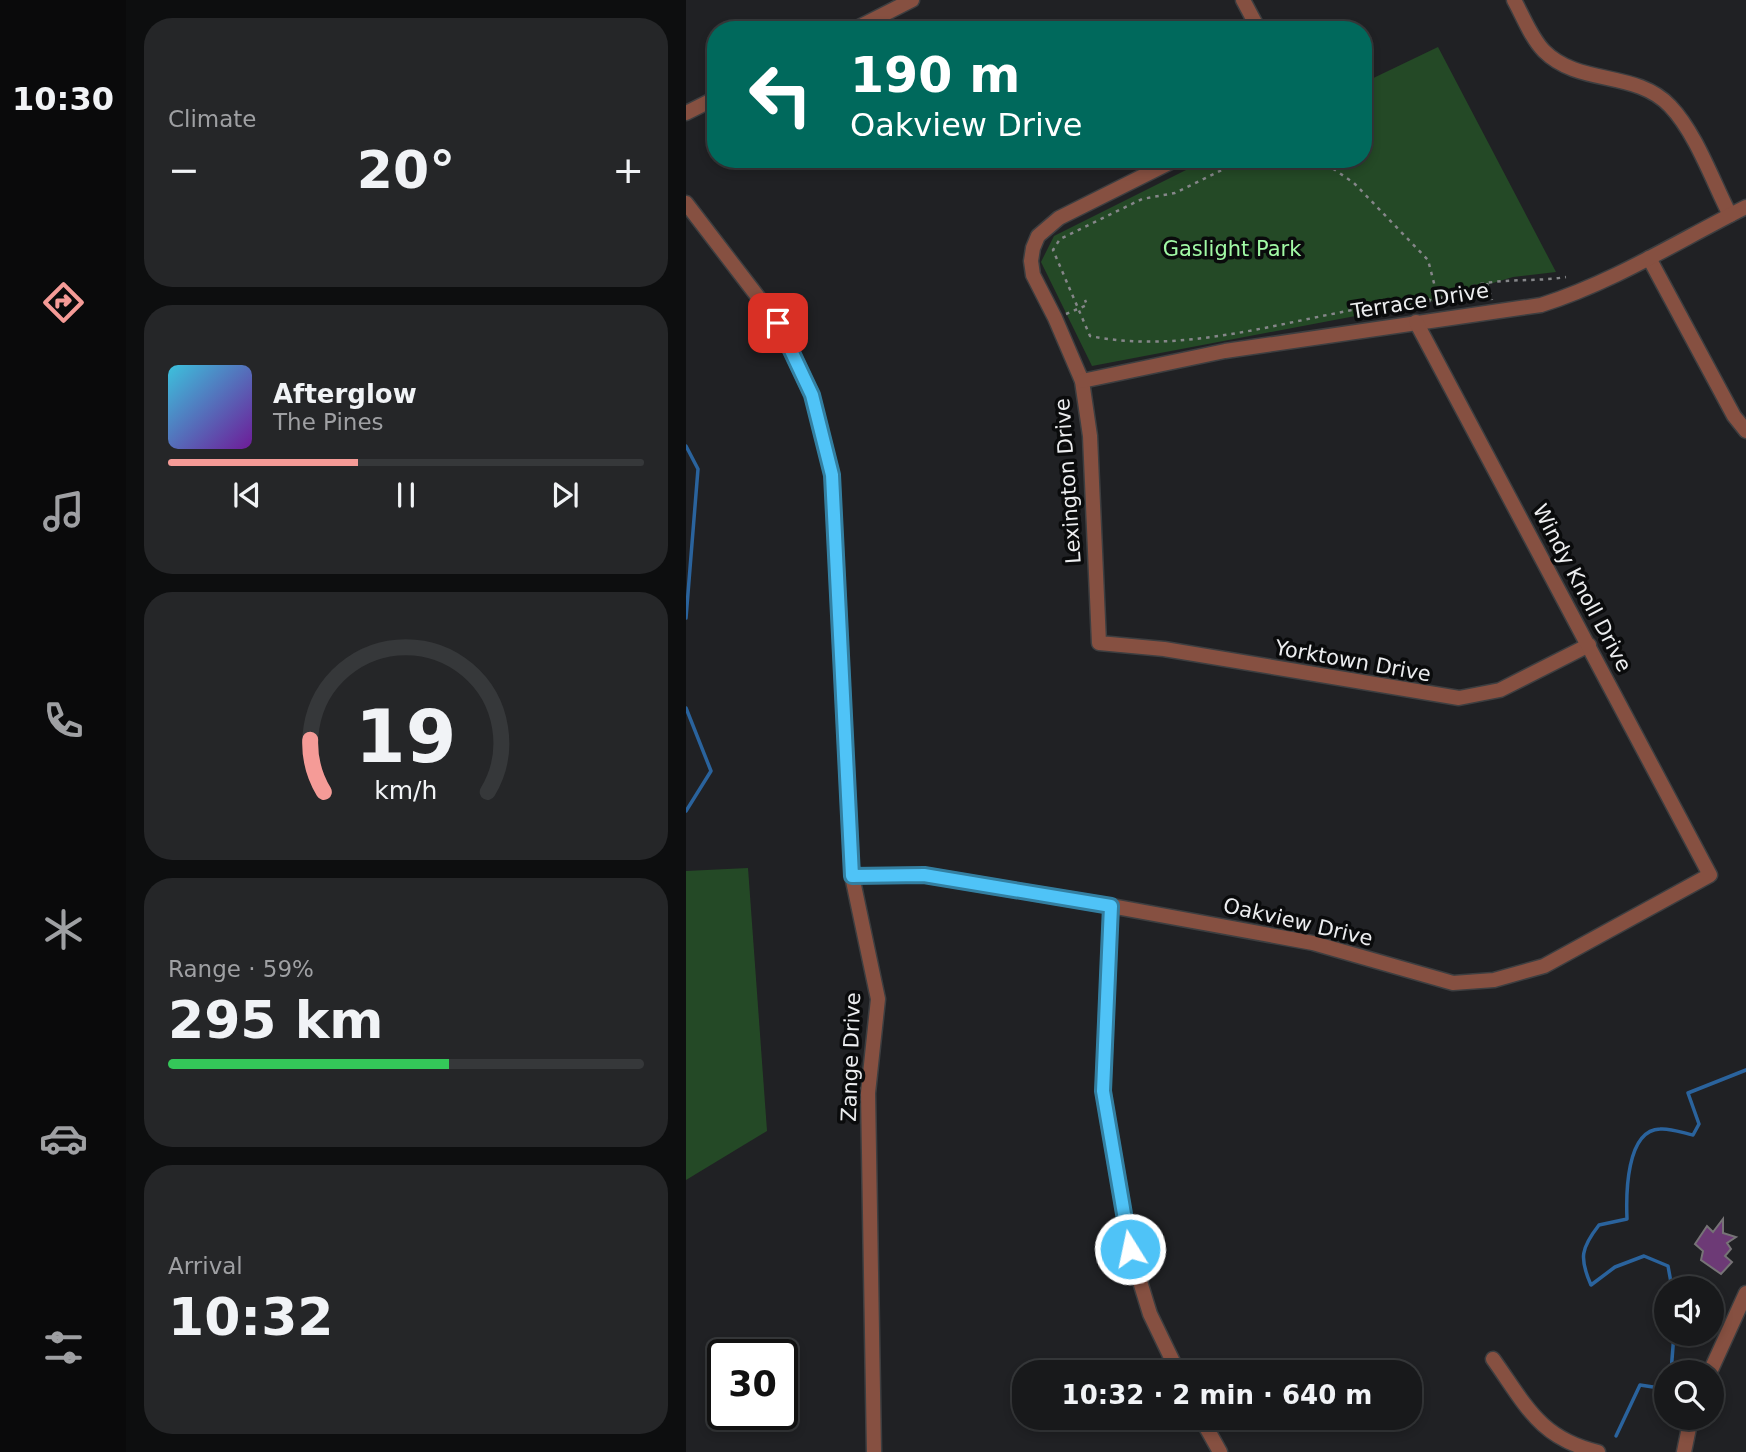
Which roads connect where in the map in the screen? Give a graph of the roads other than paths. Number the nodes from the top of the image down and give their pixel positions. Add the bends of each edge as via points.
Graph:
1 (912, 0) edge
2 (1243, 0) edge
3 (1514, 0) edge
4 (871, 21) edge
5 (1254, 21) edge
6 (707, 102) edge
7 (686, 113) edge
8 (1159, 168) edge
9 (686, 203) edge
10 (1746, 207) edge
11 (1730, 215) junction
12 (1650, 258) junction
13 (1416, 322) junction
14 (1082, 382) junction
15 (1740, 413) edge
16 (1746, 430) edge
17 (1100, 643) joint
18 (1589, 645) junction
19 (1710, 875) joint
20 (852, 876) junction
21 (1111, 906) junction
22 (1746, 1293) edge
23 (1493, 1359) dead end
24 (1172, 1360) edge
25 (1715, 1360) edge
26 (1208, 1430) edge
27 (1689, 1430) edge
28 (874, 1452) edge
29 (1220, 1452) edge
30 (1598, 1452) edge
31 (1684, 1452) edge

1 - 4 street
2 - 5 street
3 - 11 street via 1542,50 1559,63 1579,73 1633,84 1670,106
6 - 7 street
8 - 14 street, Lexington Drive via 1059,218 1038,236 1031,261 1033,275
9 - 20 street, Zange Drive via 778,323 804,375 826,443 834,499
10 - 11 street, Terrace Drive
11 - 12 street, Terrace Drive
12 - 13 street, Terrace Drive via 1573,295 1541,304
12 - 15 street
13 - 14 street, Terrace Drive via 1225,351
13 - 18 street, Windy Knoll Drive
14 - 17 street, Lexington Drive via 1090,436
15 - 16 street
17 - 18 street, Yorktown Drive via 1164,649 1459,698 1508,686
18 - 19 street, Windy Knoll Drive
19 - 21 street, Oakview Drive via 1544,965 1472,983 1435,979 1313,943
20 - 21 street, Oakview Drive via 924,875
20 - 28 street, Zange Drive via 878,999 868,1093
21 - 24 street via 1103,1091 1130,1249 1150,1314
22 - 25 street
23 - 30 street via 1530,1413 1553,1435
26 - 29 street
27 - 31 street

